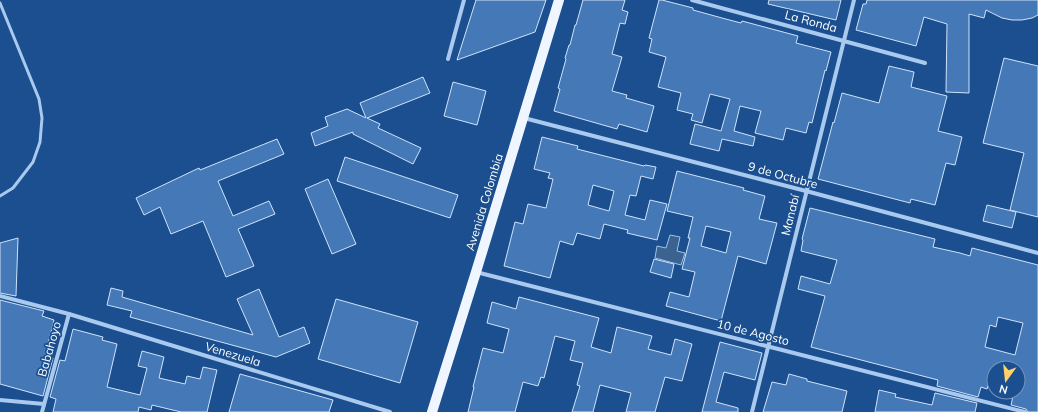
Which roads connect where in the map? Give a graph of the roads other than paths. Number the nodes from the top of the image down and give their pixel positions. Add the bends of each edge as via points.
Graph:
1 (464, 0) edge
2 (559, 0) edge
3 (692, 0) edge
4 (854, 0) edge
5 (0, 3) edge
6 (844, 40) junction
7 (448, 59) dead end
8 (925, 63) dead end
9 (523, 118) junction
10 (806, 191) junction
11 (0, 196) edge
12 (1038, 253) edge
13 (476, 272) junction
14 (0, 296) edge
15 (69, 314) junction
16 (769, 347) junction
17 (0, 400) edge
18 (44, 404) junction
19 (42, 412) edge
20 (390, 412) edge
21 (432, 412) edge
22 (752, 412) edge
23 (1024, 412) edge

1 - 7 street
2 - 9 main road, Avenida Colombia
3 - 6 street, La Ronda
4 - 6 street, Manabí
5 - 11 lane via 39,99 42,118 40,142 33,162 13,188
6 - 8 street, La Ronda
6 - 10 street, Manabí
9 - 10 street, 9 de Octubre
9 - 13 main road, Avenida Colombia
10 - 12 street, 9 de Octubre
10 - 16 street, Manabí
13 - 16 street, 10 de Agosto
13 - 21 main road, Avenida Colombia
14 - 15 street, Babahoyo
15 - 18 street, Babahoyo
15 - 20 street, Venezuela
16 - 22 street, Manabí
16 - 23 street, 10 de Agosto
17 - 18 street
18 - 19 street, Babahoyo

